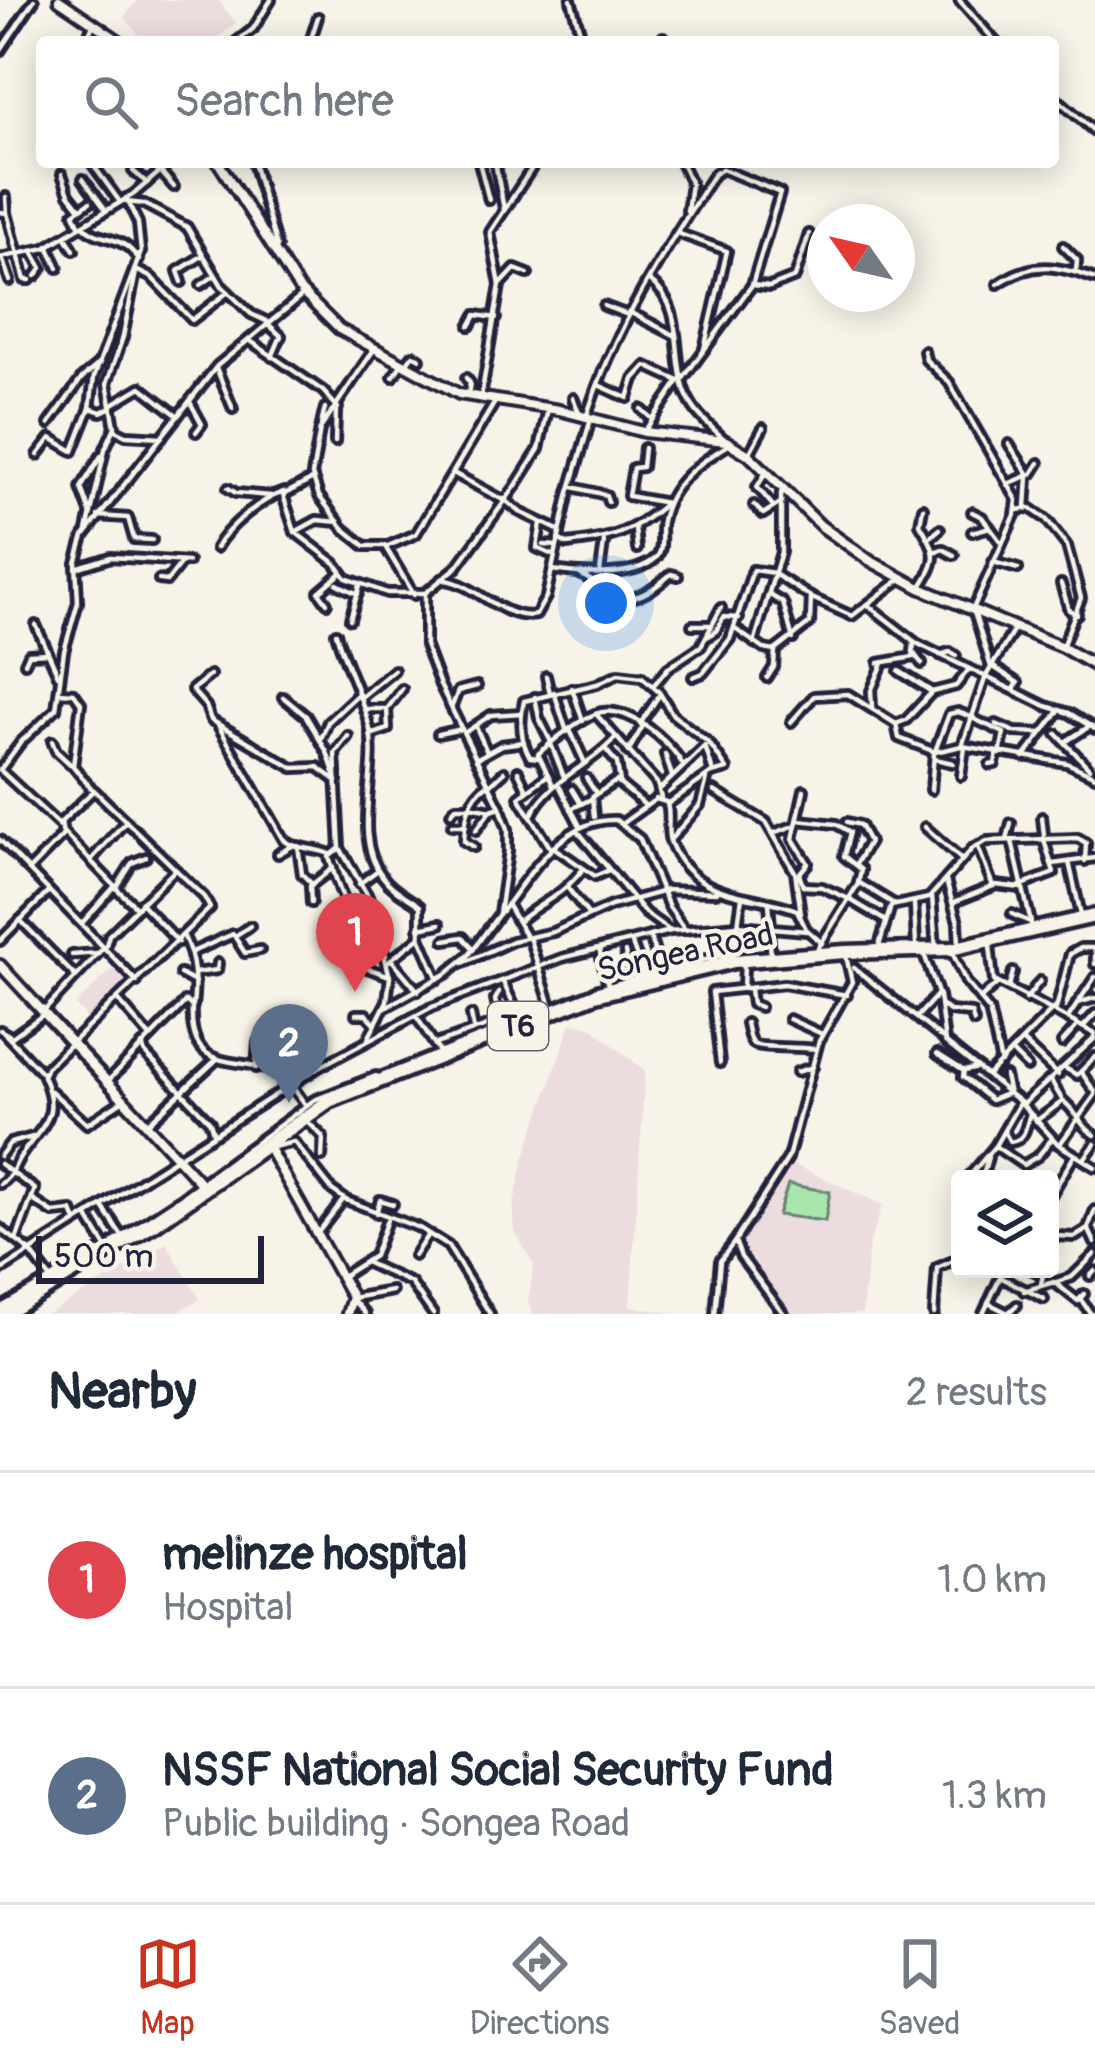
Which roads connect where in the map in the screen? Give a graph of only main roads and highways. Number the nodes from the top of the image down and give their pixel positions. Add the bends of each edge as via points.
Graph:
1 (1092, 917) edge
2 (2, 1311) edge

1 - 2 highway, Songea Road / T6 via 936,950 848,958 818,949 737,961 552,1009 306,1112 156,1223

